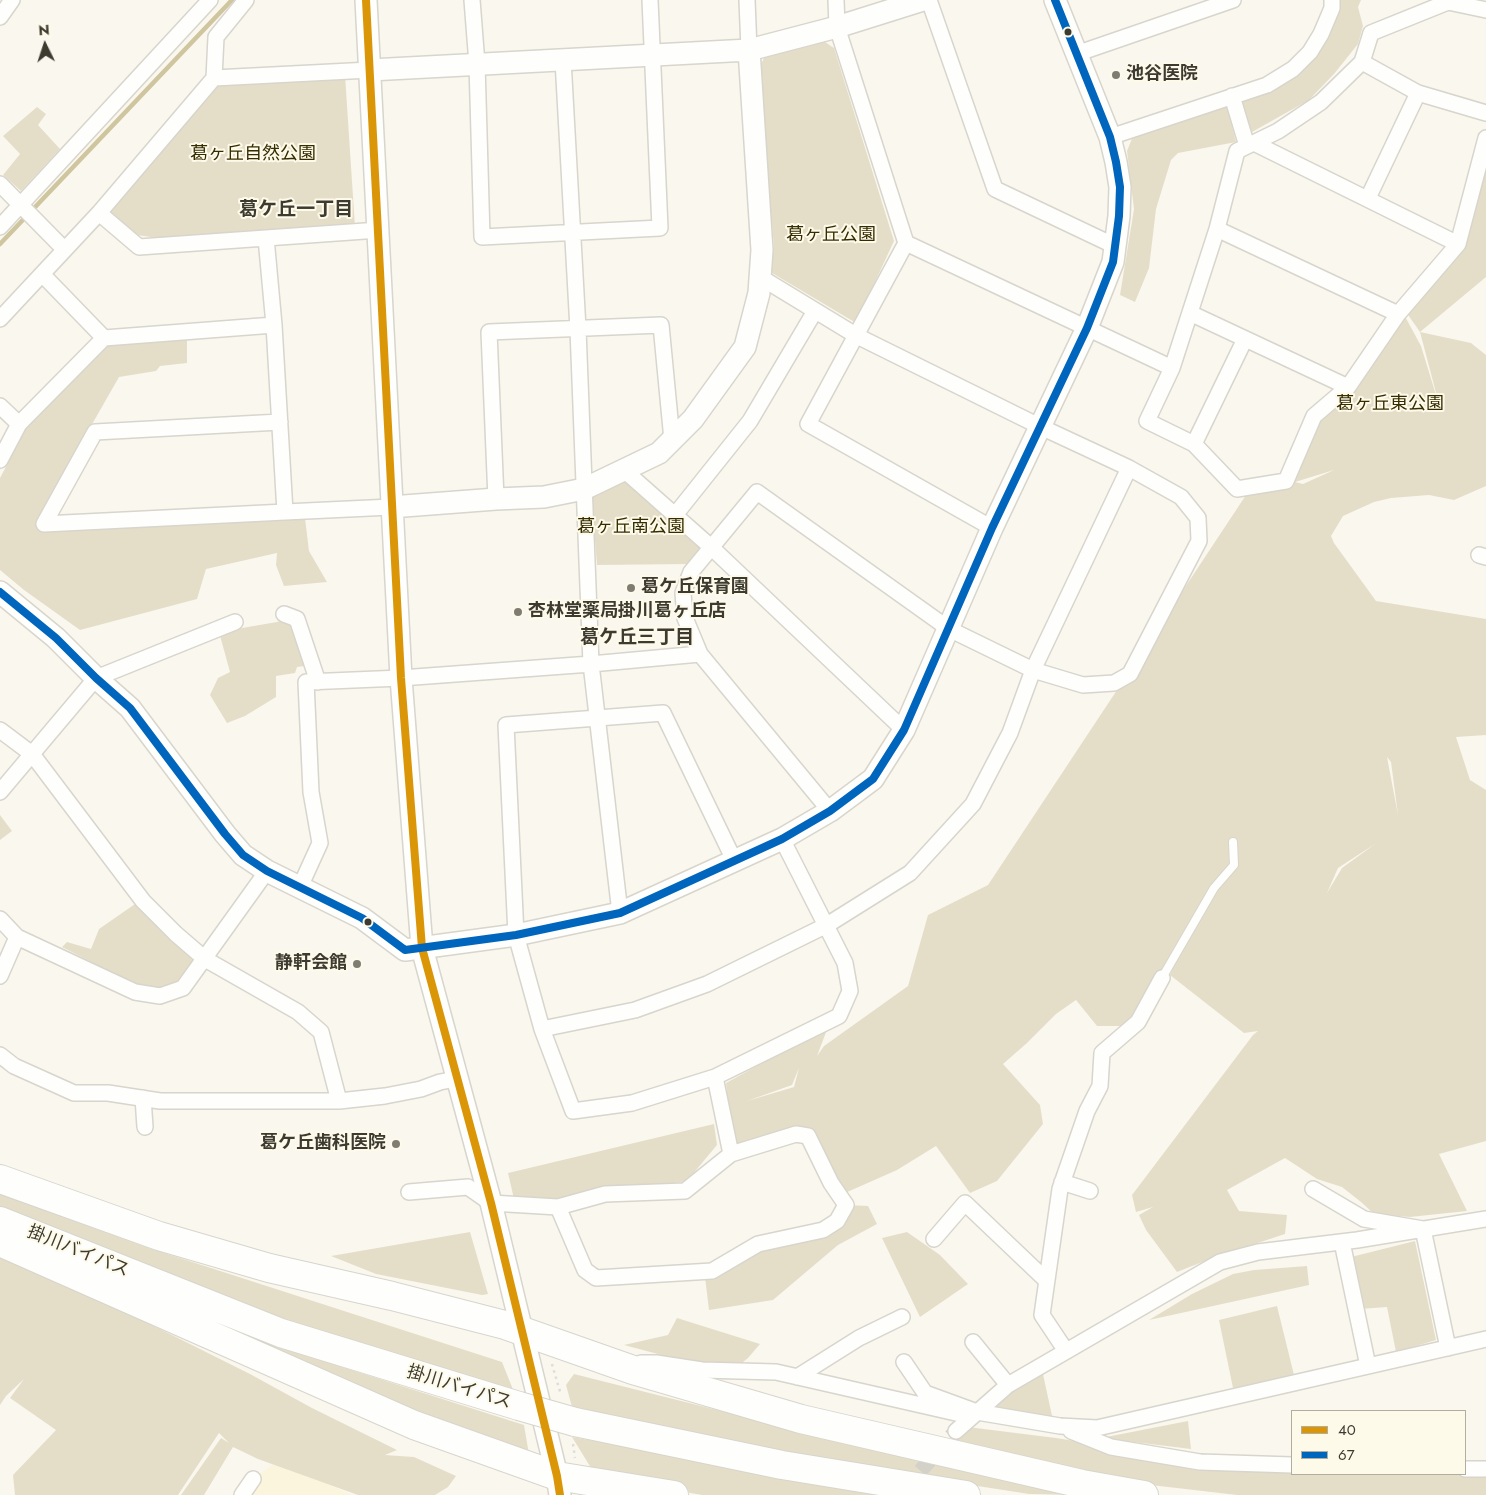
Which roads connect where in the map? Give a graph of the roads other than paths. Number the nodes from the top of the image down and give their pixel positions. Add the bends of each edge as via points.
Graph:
1 (12, 0) edge
2 (210, 0) edge
3 (246, 0) edge
4 (366, 0) edge
5 (472, 0) edge
6 (650, 0) edge
7 (747, 0) edge
8 (836, 0) edge
9 (923, 0) edge
10 (929, 0) edge
11 (1055, 0) edge
12 (1233, 0) edge
13 (1332, 0) edge
14 (1448, 1) edge
15 (1486, 10) edge
16 (0, 17) edge
17 (837, 27) junction
18 (749, 50) junction
19 (1076, 54) junction
20 (652, 55) junction
21 (563, 60) junction
22 (1362, 62) junction
23 (477, 64) junction
24 (370, 70) junction
25 (214, 78) junction
26 (1418, 93) junction
27 (1232, 96) junction
28 (1486, 112) edge
29 (1110, 136) junction
30 (1486, 138) edge
31 (1250, 145) junction
32 (0, 184) edge
33 (1368, 198) junction
34 (27, 211) junction
35 (99, 213) junction
36 (0, 227) edge
37 (1217, 229) junction
38 (379, 230) junction
39 (573, 232) junction
40 (266, 238) junction
41 (906, 243) junction
42 (1458, 244) junction
43 (1116, 246) junction
44 (64, 249) junction
45 (42, 274) junction
46 (760, 277) junction
47 (815, 311) junction
48 (1190, 313) junction
49 (1398, 314) junction
50 (0, 320) edge
51 (274, 325) junction
52 (1086, 328) junction
53 (578, 329) junction
54 (857, 336) junction
55 (104, 338) junction
56 (1245, 339) junction
57 (1172, 368) junction
58 (1348, 387) junction
59 (0, 406) edge
60 (280, 422) junction
61 (19, 424) junction
62 (1041, 427) junction
63 (672, 440) junction
64 (1194, 444) junction
65 (0, 460) edge
66 (1129, 468) junction
67 (625, 471) junction
68 (584, 489) junction
69 (496, 499) junction
70 (391, 507) junction
71 (285, 512) junction
72 (675, 515) junction
73 (992, 528) junction
74 (711, 547) junction
75 (0, 592) edge
76 (284, 614) dead end
77 (235, 622) dead end
78 (949, 629) junction
79 (700, 654) junction
80 (592, 664) junction
81 (1033, 670) junction
82 (96, 678) junction
83 (401, 678) junction
84 (318, 682) junction
85 (597, 718) junction
86 (0, 730) edge
87 (904, 730) junction
88 (32, 754) junction
89 (0, 792) edge
90 (830, 811) junction
91 (782, 839) junction
92 (1234, 842) dead end
93 (734, 860) junction
94 (266, 871) junction
95 (300, 888) junction
96 (620, 913) junction
97 (0, 919) edge
98 (826, 925) junction
99 (516, 935) junction
100 (17, 937) junction
101 (422, 948) junction
102 (205, 959) junction
103 (0, 976) edge
104 (1162, 978) joint
105 (542, 1029) junction
106 (0, 1055) edge
107 (715, 1077) junction
108 (456, 1079) junction
109 (143, 1098) junction
110 (339, 1101) junction
111 (145, 1127) dead end
112 (731, 1154) junction
113 (0, 1179) edge
114 (1062, 1182) junction
115 (1312, 1189) dead end
116 (1090, 1191) dead end
117 (409, 1192) dead end
118 (491, 1203) junction
119 (558, 1207) junction
120 (1486, 1219) edge
121 (0, 1220) edge
122 (1422, 1230) junction
123 (934, 1240) dead end
124 (0, 1242) edge
125 (1342, 1242) junction
126 (1047, 1281) junction
127 (902, 1317) dead end
128 (533, 1334) junction
129 (1486, 1339) edge
130 (973, 1342) dead end
131 (1448, 1348) junction
132 (1066, 1351) junction
133 (904, 1362) dead end
134 (615, 1364) junction
135 (1368, 1366) junction
136 (797, 1377) junction
137 (1008, 1385) junction
138 (974, 1414) junction
139 (1060, 1426) junction
140 (956, 1431) tunnel mouth
141 (1291, 1464) edge
142 (1486, 1468) edge
143 (1466, 1469) edge
144 (253, 1478) dead end
145 (565, 1484) edge
146 (648, 1493) edge
147 (242, 1495) edge
148 (674, 1495) edge
149 (966, 1495) edge
150 (1144, 1495) edge

1 - 16 street
2 - 34 street
3 - 25 street via 216,37
4 - 24 street
5 - 23 street
6 - 20 street
7 - 18 street
8 - 17 street
9 - 17 street
10 - 43 street via 995,189
11 - 19 street
12 - 19 street
13 - 27 street via 1321,34 1310,52 1293,69 1267,85
14 - 15 street
14 - 22 street via 1371,33
17 - 18 street
17 - 41 street
18 - 20 street
18 - 46 street via 762,250
19 - 29 street
20 - 21 street
20 - 39 street via 660,228
21 - 23 street
21 - 39 street
22 - 26 street
22 - 31 street via 1321,102 1278,131
23 - 24 street
23 - 39 street via 482,236
24 - 25 street
24 - 38 street
25 - 35 street
26 - 28 street
26 - 33 street
27 - 29 street
27 - 31 street
29 - 43 street via 1120,187
30 - 42 street
31 - 33 street
31 - 37 street via 1237,151
32 - 34 street
33 - 42 street
34 - 36 street
34 - 44 street
35 - 40 street via 139,247
35 - 44 street
37 - 48 street
37 - 49 street
38 - 40 street
38 - 70 street
39 - 53 street
40 - 51 street
41 - 52 street
41 - 54 street
42 - 49 street
43 - 52 street via 1113,262
44 - 45 street
45 - 50 street
45 - 55 street
46 - 47 street
46 - 63 street via 745,347 693,419
47 - 54 street
47 - 72 street via 750,422
48 - 56 street
48 - 57 street
49 - 58 street
51 - 55 street
51 - 60 street
52 - 57 street
52 - 62 street
53 - 63 street via 661,325
53 - 68 street
53 - 69 street via 489,332
54 - 62 street
54 - 73 street via 808,424
55 - 61 street
56 - 58 street
56 - 64 street
57 - 64 street via 1147,421
58 - 64 street via 1314,416 1286,481 1237,489
59 - 61 street
60 - 71 street
60 - 71 street via 95,432 44,524
61 - 65 street
62 - 66 street
62 - 73 street
63 - 67 street via 659,453
66 - 81 street
66 - 81 street via 1182,497 1198,518 1199,541 1130,674 1114,683 1082,685
67 - 68 street
67 - 72 street
68 - 69 street via 544,497
68 - 80 street
69 - 70 street
70 - 71 street
70 - 83 street
72 - 74 street
73 - 78 street
74 - 78 street via 757,492
74 - 79 street via 691,572 683,593 686,618
74 - 87 street
75 - 82 street via 56,638
76 - 84 street via 297,619
77 - 82 street
78 - 81 street
78 - 87 street
79 - 80 street
79 - 90 street
80 - 83 street
80 - 85 street
81 - 98 street via 1010,733 974,804 910,873
82 - 88 street
82 - 94 street via 130,708 243,855
83 - 84 street
83 - 101 street
84 - 95 street via 306,682 311,792 320,843
85 - 93 street via 663,713
85 - 96 street
85 - 99 street via 506,726
86 - 88 street
87 - 90 street via 873,779
88 - 89 street
88 - 102 street via 143,901
90 - 91 street
91 - 93 street
91 - 98 street
92 - 104 lane via 1234,865 1214,888
93 - 96 street
94 - 95 street
94 - 102 street
95 - 101 street via 362,918 405,950
96 - 99 street
97 - 100 street
98 - 105 street via 689,991 635,1010
98 - 107 street via 845,963 850,991 839,1016
99 - 101 street
99 - 105 street
100 - 102 street via 135,992 160,996 183,988
100 - 103 street
101 - 108 street
102 - 110 street via 298,1012 322,1032
104 - 114 street via 1138,1022 1102,1054 1100,1086 1087,1111
105 - 107 street via 573,1111 632,1103
106 - 109 street via 14,1066 74,1093
107 - 112 street
108 - 110 street via 385,1096
108 - 118 street
109 - 110 street via 208,1102
109 - 111 street
112 - 119 street via 685,1191 605,1194
112 - 119 street via 796,1134 808,1136 846,1205 837,1221 823,1230 758,1244 712,1270 596,1278 585,1270
113 - 128 highway via 159,1236 268,1268 392,1296
114 - 116 street
114 - 126 street
115 - 122 street via 1364,1219
117 - 118 street via 468,1187
118 - 119 street
118 - 128 street
120 - 122 street
121 - 149 highway, 掛川バイパス, bridge via 281,1333 519,1406 574,1429
122 - 125 street
122 - 131 street
123 - 126 street via 965,1203
124 - 145 highway via 414,1425
125 - 132 street via 1258,1252 1220,1262
125 - 135 street
126 - 132 street via 1042,1315
127 - 136 street via 859,1338
128 - 134 highway
128 - 145 street
129 - 131 street
130 - 137 street
131 - 135 street
132 - 137 street
133 - 138 street via 925,1393
134 - 136 street via 656,1363 702,1370 776,1372
134 - 150 highway via 801,1419 1072,1482
135 - 139 street via 1097,1428
136 - 138 street
137 - 138 street
138 - 139 street
138 - 140 street
139 - 141 street via 1111,1447 1200,1462
142 - 143 street
144 - 147 street
145 - 146 highway
146 - 148 highway

